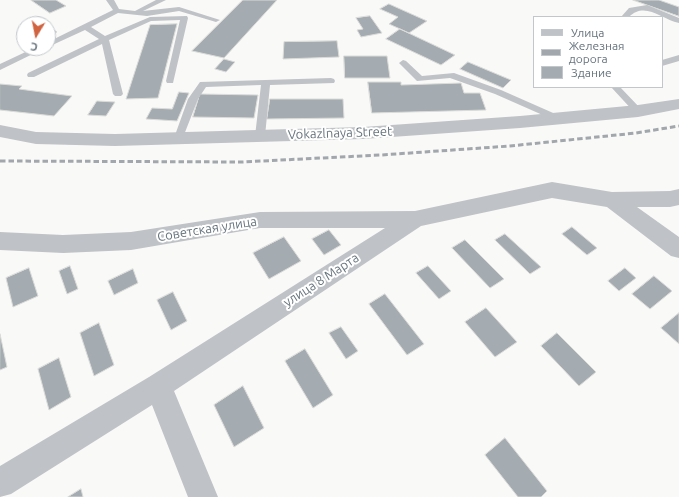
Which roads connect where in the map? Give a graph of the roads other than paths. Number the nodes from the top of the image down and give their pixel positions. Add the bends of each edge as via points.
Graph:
1 (110, 0) edge
2 (162, 0) edge
3 (117, 11) junction
4 (135, 13) junction
5 (626, 16) edge
6 (216, 20) dead end
7 (679, 20) edge
8 (86, 27) junction
9 (104, 39) junction
10 (56, 41) edge
11 (24, 56) edge
12 (679, 58) edge
13 (403, 63) dead end
14 (663, 63) edge
15 (0, 67) edge
16 (31, 75) dead end
17 (170, 81) dead end
18 (331, 81) dead end
19 (266, 82) junction
20 (615, 88) edge
21 (118, 94) dead end
22 (679, 104) edge
23 (638, 111) junction
24 (556, 118) junction
25 (0, 131) edge
26 (260, 136) junction
27 (179, 138) junction
28 (679, 197) edge
29 (612, 200) junction
30 (415, 219) junction
31 (0, 241) edge
32 (679, 249) edge
33 (158, 386) junction
34 (0, 483) edge
35 (203, 497) edge

1 - 3 lane
2 - 4 lane
3 - 4 lane
3 - 8 lane
4 - 6 lane via 179,10
5 - 7 lane via 632,10 647,8
8 - 9 lane
8 - 10 lane
9 - 16 lane
9 - 17 lane via 150,19 184,18
9 - 21 lane
11 - 15 lane
12 - 14 lane
13 - 24 lane via 420,78 451,75 498,92
18 - 19 lane
19 - 26 lane
19 - 27 lane via 203,84 193,99
20 - 23 lane
22 - 23 street, Vokazlnaya Street
23 - 24 street, Vokazlnaya Street
24 - 26 street, Vokazlnaya Street via 363,133
25 - 27 street, Vokazlnaya Street via 36,138
26 - 27 street, Vokazlnaya Street
28 - 29 street, улица 8 Марта
29 - 30 street, улица 8 Марта via 552,190
29 - 32 street
30 - 31 street, Советская улица via 260,220 131,241 63,244
30 - 33 street, улица 8 Марта
33 - 34 street, улица 8 Марта
33 - 35 street

